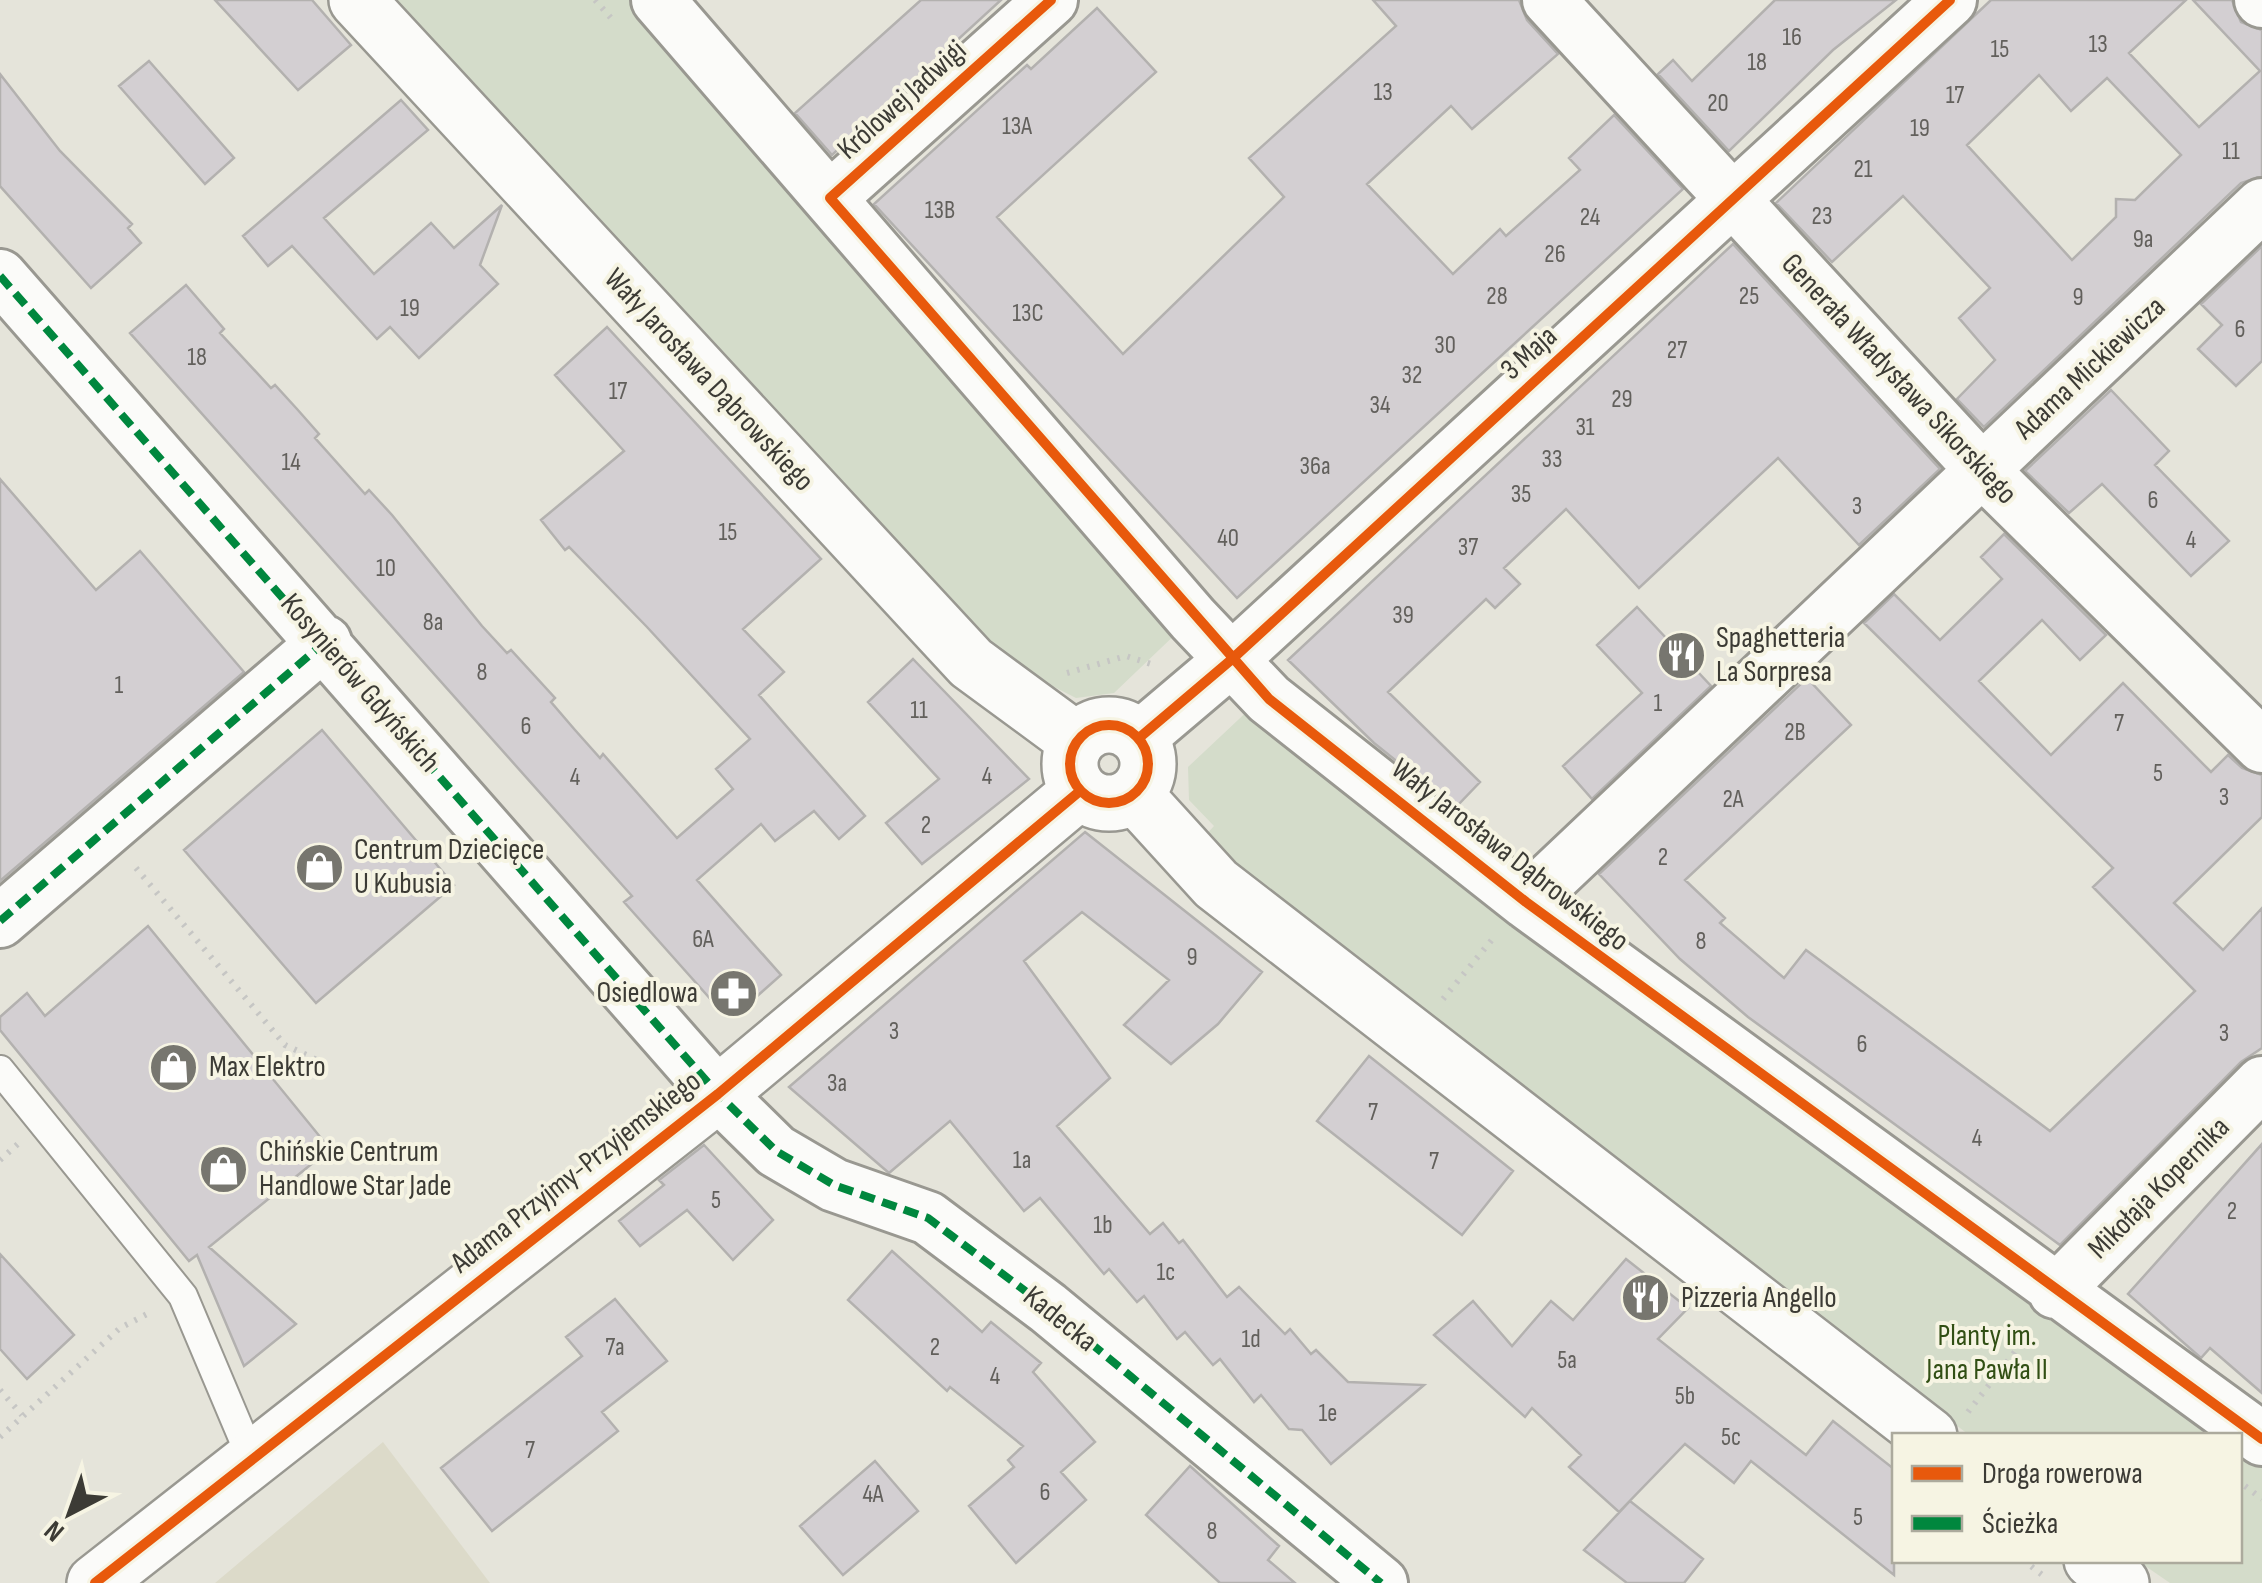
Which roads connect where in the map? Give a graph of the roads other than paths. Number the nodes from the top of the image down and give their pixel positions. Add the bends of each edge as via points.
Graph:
1 (357, 0) edge
2 (658, 0) edge
3 (1051, 0) edge
4 (1549, 0) edge
5 (1950, 0) edge
6 (830, 198) junction
7 (1732, 200) junction
8 (2262, 206) edge
9 (0, 276) edge
10 (1982, 470) junction
11 (325, 642) junction
12 (1231, 660) junction
13 (1138, 738) junction
14 (2262, 746) edge
15 (1078, 766) junction
16 (1134, 794) junction
17 (1511, 919) junction
18 (0, 920) edge
19 (0, 1070) edge
20 (2262, 1083) edge
21 (718, 1094) junction
22 (2043, 1312) junction
23 (1948, 1425) edge
24 (2262, 1439) edge
25 (251, 1458) junction
26 (2096, 1563) edge
27 (95, 1583) edge
28 (1381, 1583) edge
29 (2121, 1583) edge

1 - 15 street, Wały Jarosława Dąbrowskiego via 971,663
2 - 6 street, Wały Jarosława Dąbrowskiego
3 - 6 street, Królowej Jadwigi
4 - 7 street, Generała Władysława Sikorskiego
5 - 7 street, 3 Maja
6 - 12 street, Wały Jarosława Dąbrowskiego
7 - 10 street, Generała Władysława Sikorskiego
7 - 12 street, 3 Maja
8 - 10 street, Adama Mickiewicza
9 - 11 street, Kosynierów Gdyńskich
10 - 14 street, Generała Władysława Sikorskiego
10 - 17 street, Adama Mickiewicza
11 - 18 street
11 - 21 street, Kosynierów Gdyńskich
12 - 13 street, 3 Maja
12 - 17 street, Wały Jarosława Dąbrowskiego
13 - 15 street via 1107,725 1090,730
13 - 16 street via 1149,764
15 - 16 street via 1103,804
15 - 21 street, Adama Przyjmy-Przyjemskiego
16 - 23 street via 1216,884 1413,1036
17 - 22 street, Wały Jarosława Dąbrowskiego
19 - 25 lane via 183,1296
20 - 22 street, Mikołaja Kopernika
21 - 25 street, Adama Przyjmy-Przyjemskiego
21 - 28 street, Kadecka via 791,1159 834,1184 928,1218 1048,1308
22 - 24 street, Wały Jarosława Dąbrowskiego
25 - 27 street, Adama Przyjmy-Przyjemskiego
26 - 29 street

